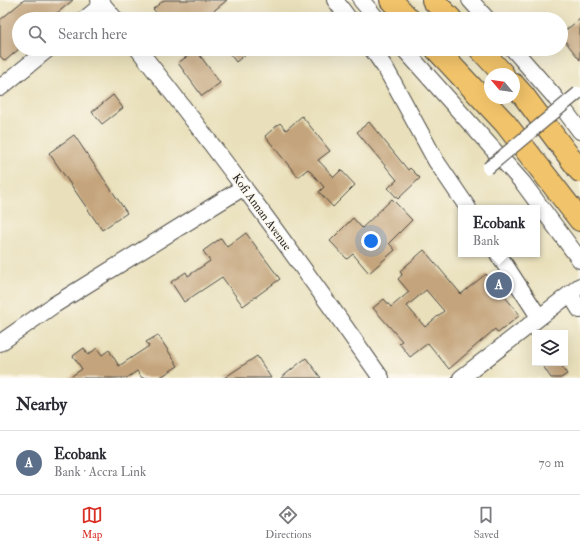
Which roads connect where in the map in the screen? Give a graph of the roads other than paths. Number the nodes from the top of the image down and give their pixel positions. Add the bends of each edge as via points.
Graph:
1 (334, 0) edge
2 (360, 0) edge
3 (391, 0) edge
4 (433, 0) edge
5 (470, 0) edge
6 (101, 2) edge
7 (92, 12) edge
8 (109, 12) edge
9 (343, 12) edge
10 (371, 12) edge
11 (402, 12) edge
12 (444, 12) edge
13 (481, 12) edge
14 (39, 56) edge
15 (143, 56) edge
16 (377, 56) edge
17 (410, 56) edge
18 (443, 56) edge
19 (486, 56) edge
20 (519, 56) edge
21 (497, 68) edge
22 (0, 88) edge
23 (520, 92) edge
24 (578, 93) dead end
25 (580, 131) edge
26 (488, 168) dead end
27 (580, 171) edge
28 (244, 187) junction
29 (466, 205) edge
30 (539, 205) edge
31 (540, 206) edge
32 (580, 220) edge
33 (500, 257) edge
34 (580, 260) edge
35 (575, 290) edge
36 (580, 310) edge
37 (539, 317) junction
38 (0, 343) edge
39 (381, 378) edge
40 (460, 378) edge

1 - 9 street
2 - 10 street
3 - 11 highway
4 - 12 highway
5 - 13 street
6 - 7 street
6 - 8 street
14 - 22 street
15 - 28 street, Kofi Annan Avenue
16 - 29 street via 436,160
17 - 30 street via 523,183
18 - 32 highway via 505,123
19 - 21 highway
20 - 25 street
23 - 27 highway
24 - 26 street, bridge
28 - 38 street via 54,305
28 - 39 street, Kofi Annan Avenue
31 - 34 street
33 - 37 street
35 - 36 street
35 - 37 street
37 - 40 street

